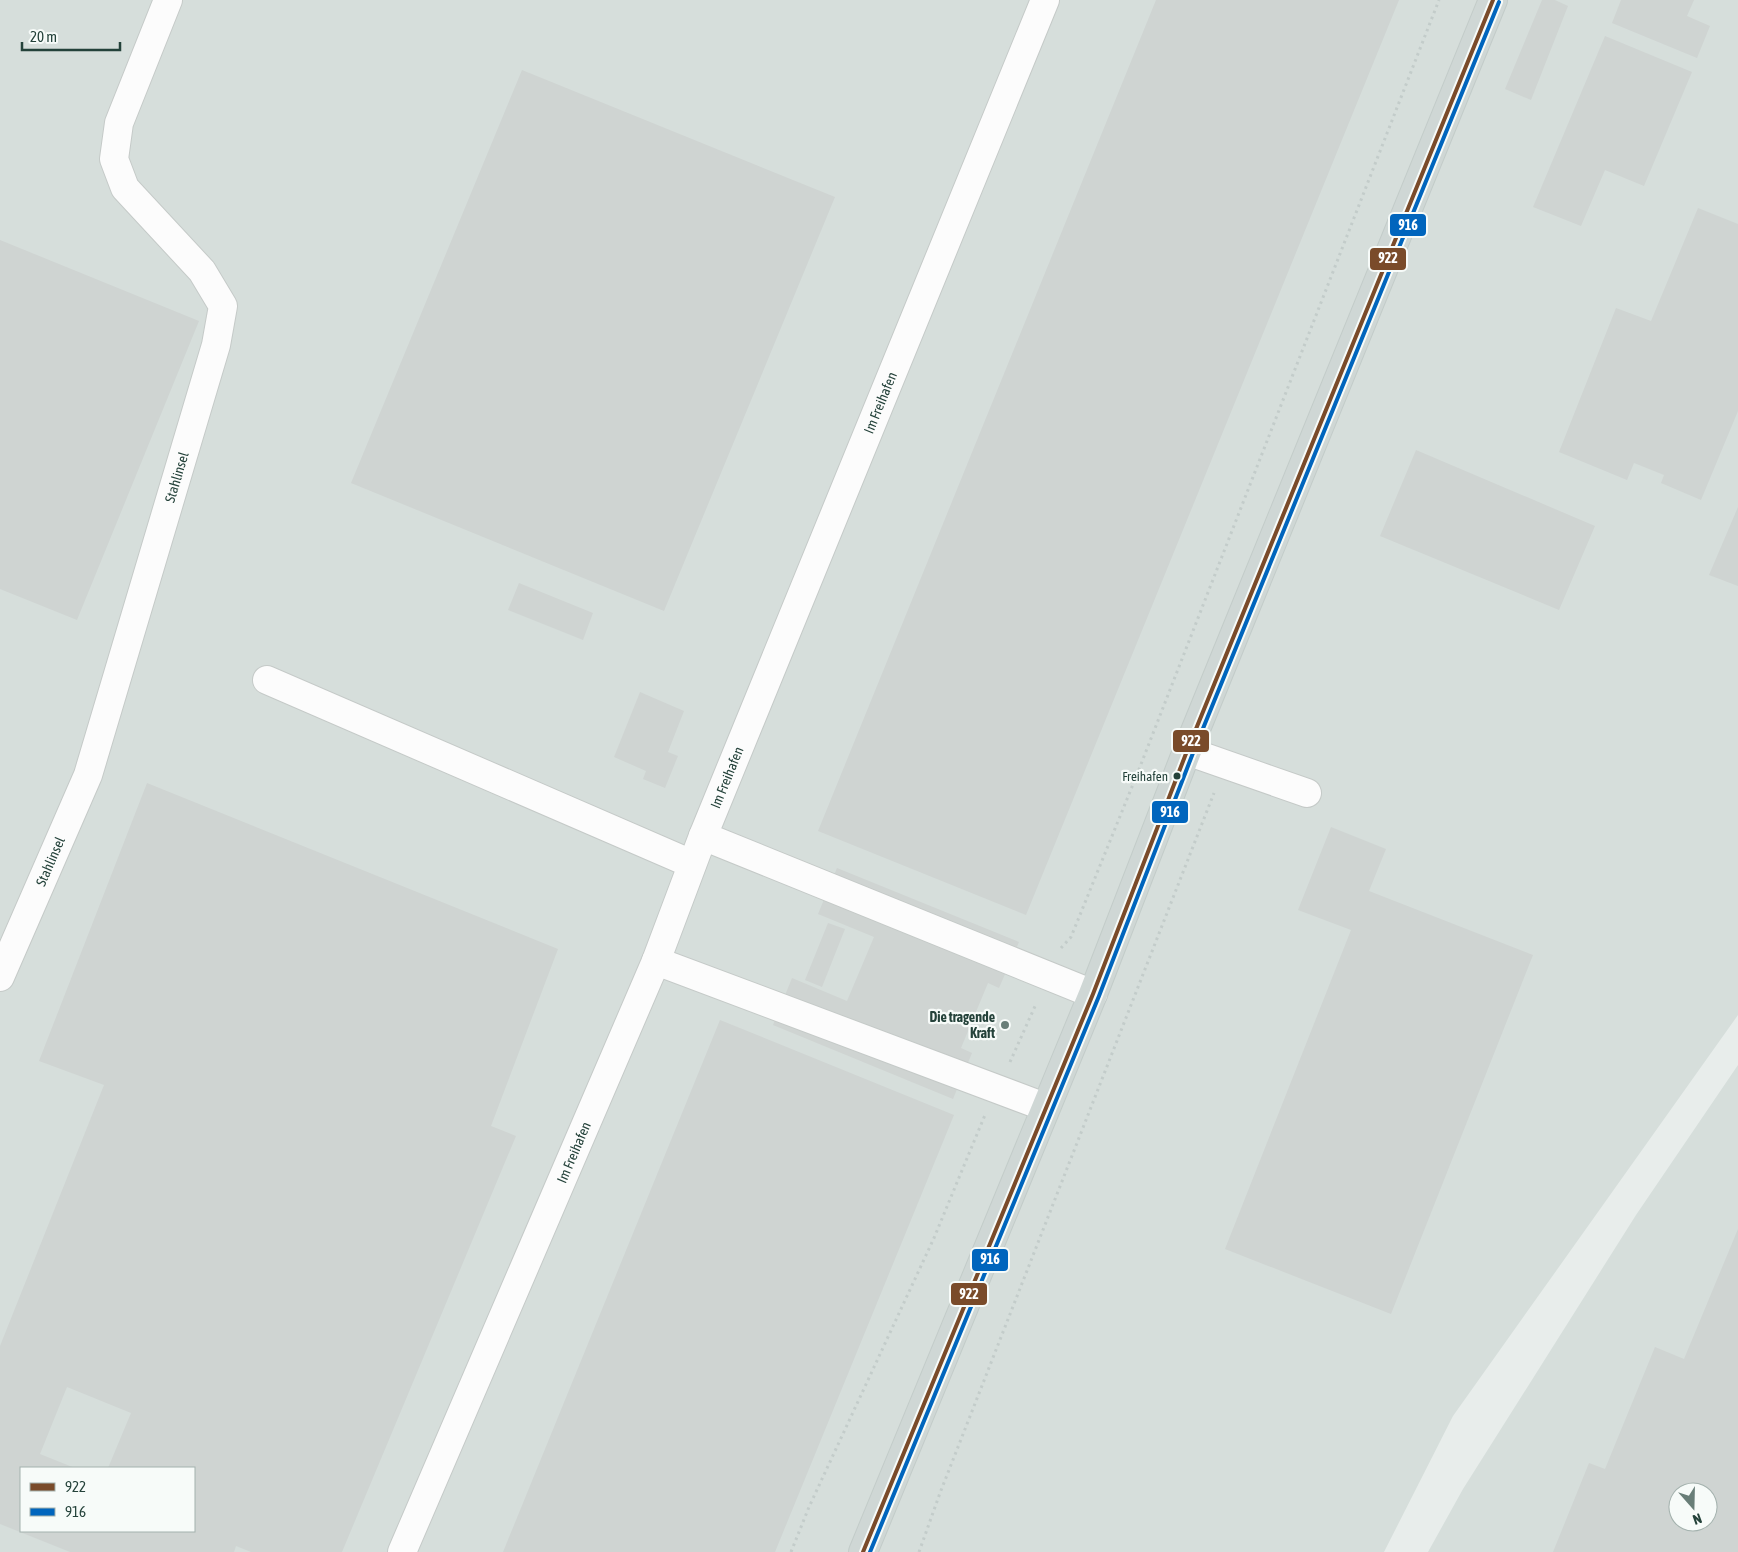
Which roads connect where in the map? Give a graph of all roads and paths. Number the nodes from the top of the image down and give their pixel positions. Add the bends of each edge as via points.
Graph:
1 (168, 0) edge
2 (1045, 0) edge
3 (1439, 0) edge
4 (1493, 0) edge
5 (268, 680) dead end
6 (1187, 751) junction
7 (1226, 764) junction
8 (1307, 793) dead end
9 (704, 836) junction
10 (692, 864) junction
11 (656, 962) junction
12 (1047, 975) junction
13 (0, 977) edge
14 (1093, 994) junction
15 (997, 1089) junction
16 (1045, 1107) junction
17 (402, 1552) edge
18 (791, 1552) edge
19 (863, 1552) edge
20 (919, 1552) edge

1 - 13 street, Stahlinsel via 118,123 114,159 125,188 202,271 223,306 216,345 88,775
2 - 9 street, Im Freihafen
3 - 12 path via 1136,777 1071,937 1062,946
4 - 6 main road
5 - 10 street
6 - 7 street
6 - 14 main road
7 - 8 street
7 - 20 path
9 - 10 street, Im Freihafen
9 - 12 street
10 - 11 street, Im Freihafen
11 - 15 street
11 - 17 street, Im Freihafen
12 - 14 street
12 - 15 path
14 - 16 main road
15 - 16 street
15 - 18 path via 934,1238
16 - 19 main road

